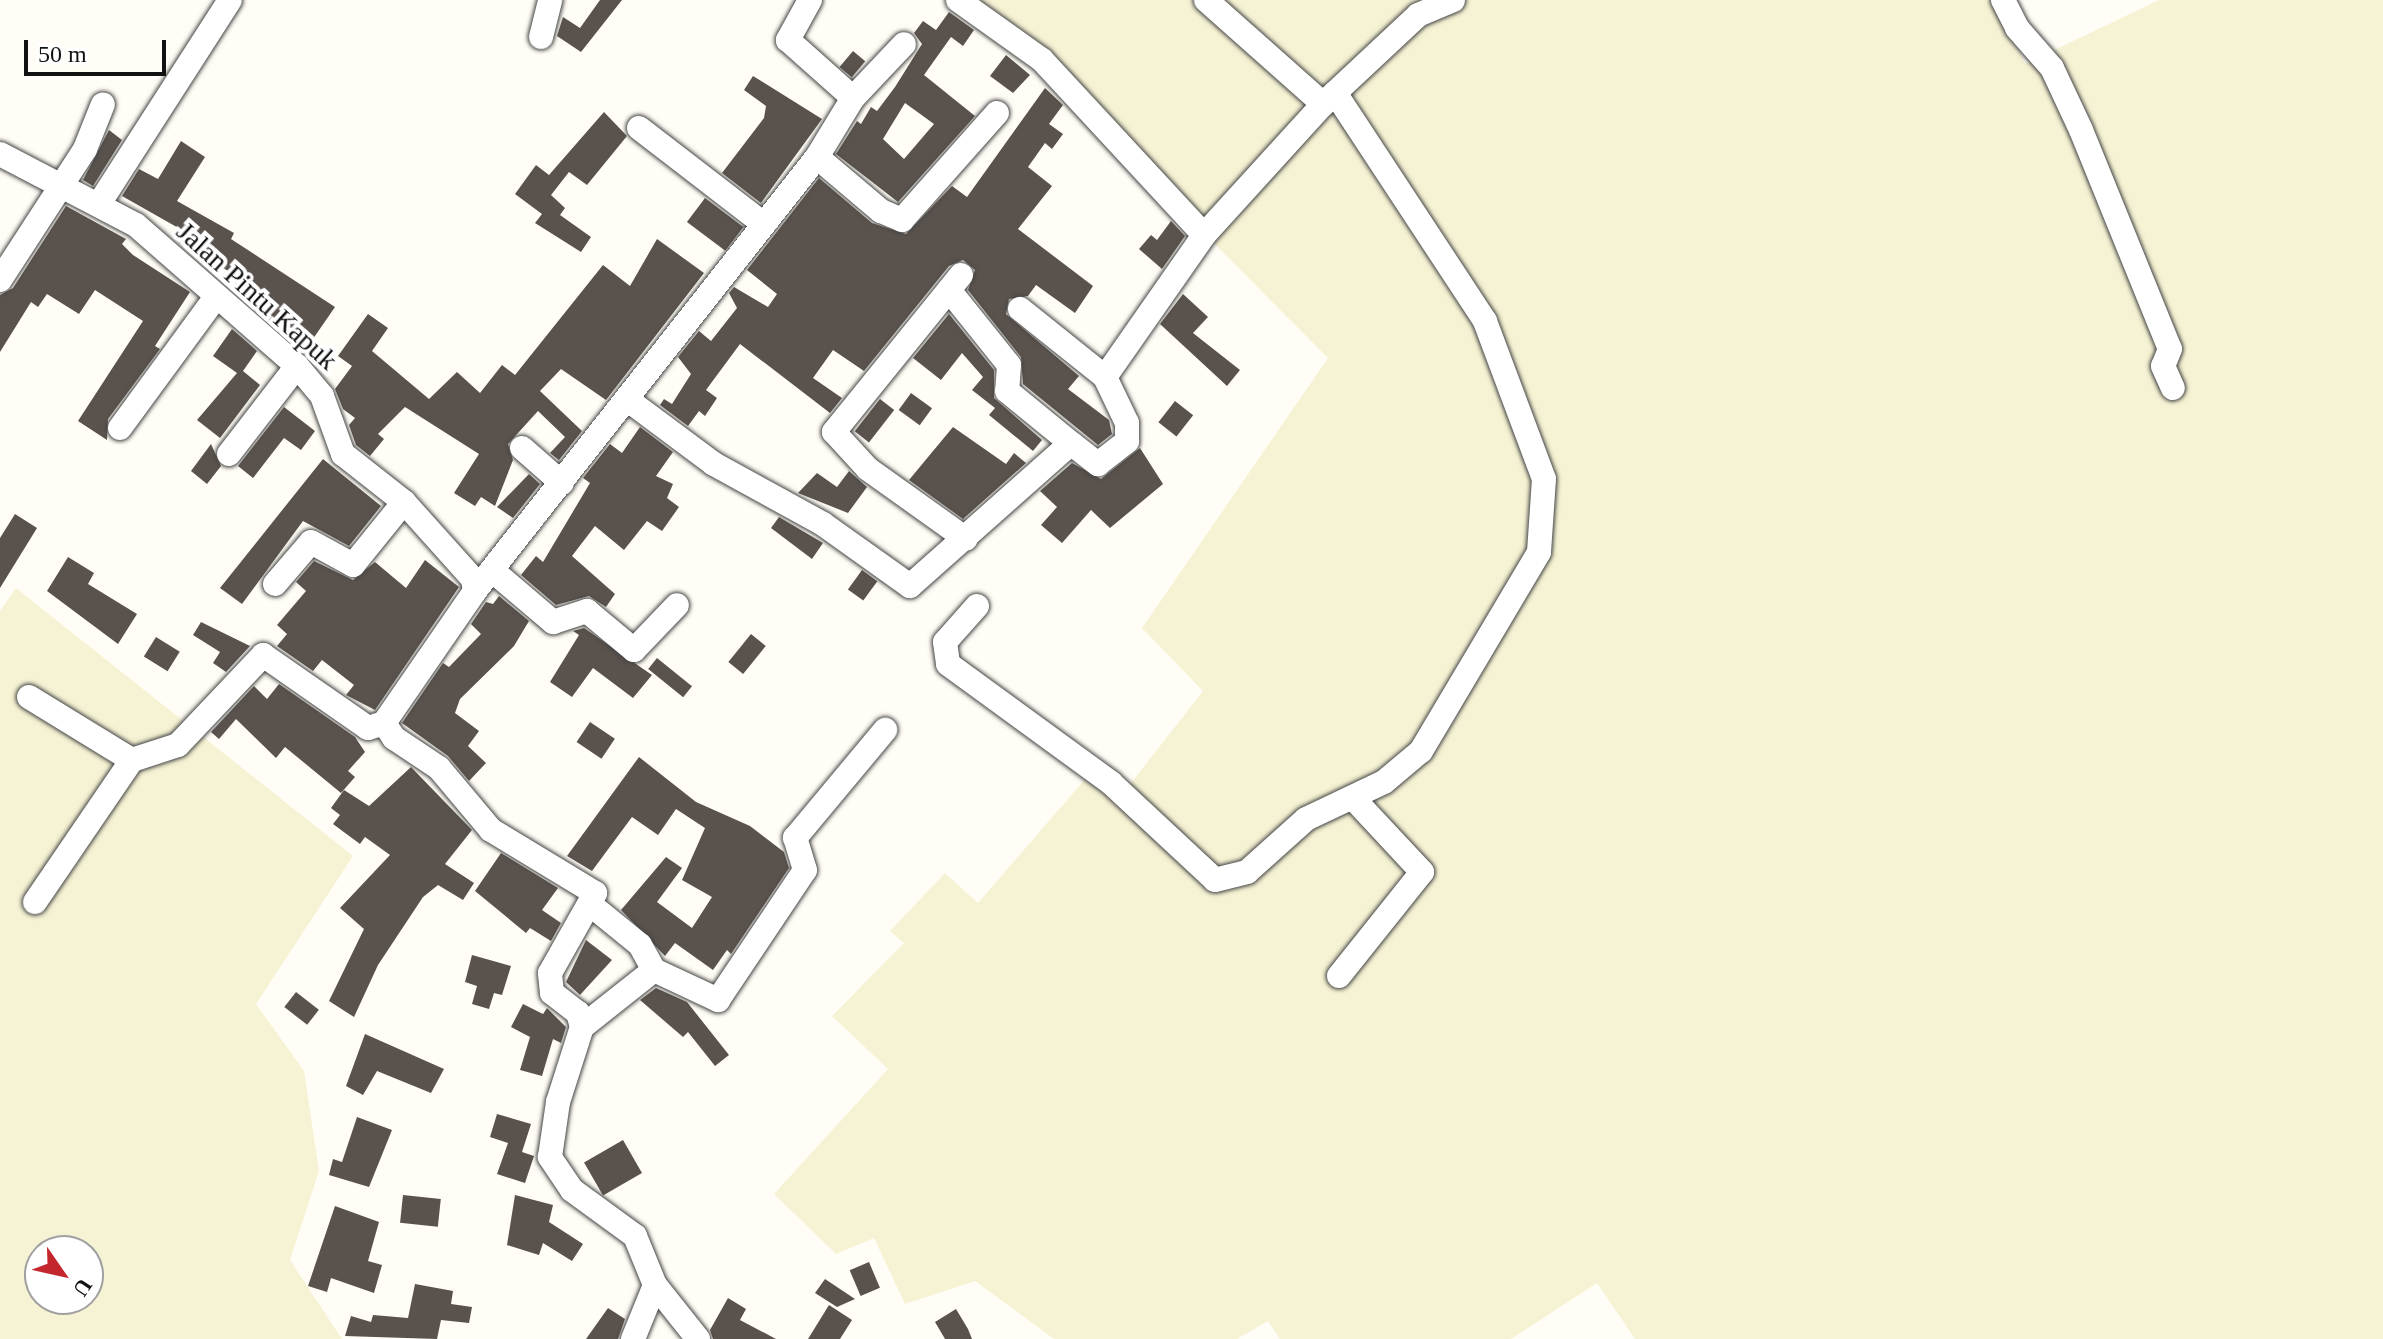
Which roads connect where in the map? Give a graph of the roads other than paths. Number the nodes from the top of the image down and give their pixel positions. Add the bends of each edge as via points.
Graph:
1 (230, 0) edge
2 (550, 0) edge
3 (810, 0) edge
4 (958, 0) edge
5 (1206, 0) edge
6 (1453, 0) edge
7 (2003, 0) edge
8 (541, 37) dead end
9 (904, 44) dead end
10 (853, 98) junction
11 (1329, 98) junction
12 (103, 104) dead end
13 (997, 113) dead end
14 (639, 128) dead end
15 (0, 154) edge
16 (817, 157) junction
17 (63, 183) junction
18 (99, 204) junction
19 (761, 222) junction
20 (1204, 235) junction
21 (0, 280) edge
22 (215, 298) junction
23 (1020, 309) dead end
24 (297, 366) junction
25 (1105, 377) junction
26 (2173, 388) dead end
27 (628, 400) junction
28 (120, 428) dead end
29 (1072, 444) junction
30 (522, 448) dead end
31 (229, 454) dead end
32 (562, 483) junction
33 (404, 502) junction
34 (966, 539) junction
35 (493, 571) junction
36 (275, 584) dead end
37 (475, 591) junction
38 (677, 605) dead end
39 (977, 606) dead end
40 (29, 697) dead end
41 (384, 723) junction
42 (885, 730) dead end
43 (132, 760) junction
44 (1354, 799) junction
45 (35, 902) dead end
46 (591, 905) junction
47 (654, 970) junction
48 (1339, 976) dead end
49 (582, 1027) junction
50 (655, 1285) junction
51 (633, 1339) edge
52 (698, 1339) edge

1 - 18 street
2 - 8 street
3 - 10 street via 787,34 790,45
4 - 20 street via 1042,60
5 - 11 street
6 - 11 street via 1418,15
7 - 26 street via 2017,28 2052,68 2081,130 2170,349 2163,366
9 - 10 street
10 - 16 street
11 - 20 street
11 - 44 street via 1485,321 1544,479 1544,540 1476,664 1421,751
12 - 17 street via 98,126
13 - 16 street via 902,220 881,211
14 - 19 street
15 - 17 street, Jalan Pintu Kapuk
16 - 19 street
17 - 18 street, Jalan Pintu Kapuk
17 - 21 street
18 - 22 street, Jalan Pintu Kapuk via 136,225
19 - 27 street
20 - 25 street
22 - 24 street, Jalan Pintu Kapuk
22 - 28 street
23 - 25 street
24 - 31 street
24 - 33 street, Jalan Pintu Kapuk via 322,396 343,454
25 - 29 street via 1127,423 1127,441 1098,464
27 - 32 street
27 - 34 street via 714,464 823,524 899,582 921,582
29 - 34 street
29 - 34 street via 1007,391 1009,365 955,283 834,432 868,469
30 - 32 street
32 - 35 street
33 - 36 street via 353,565 311,542
33 - 37 street, Jalan Pintu Kapuk via 473,579
35 - 37 street
35 - 38 street via 553,622 587,611 634,650
37 - 41 street
39 - 44 street via 945,642 948,664 1111,783 1215,880 1247,872 1306,819
40 - 43 street
41 - 43 street via 368,728 263,655 178,745
41 - 46 street via 394,738 439,768 491,830 591,889
42 - 47 street via 795,838 805,870 726,995 711,1000
43 - 45 street
44 - 48 street via 1422,872
46 - 47 street via 640,945
46 - 49 street via 548,983 578,1013
47 - 49 street
49 - 50 street via 558,1102 550,1157 572,1190 635,1236
50 - 51 street
50 - 52 street

